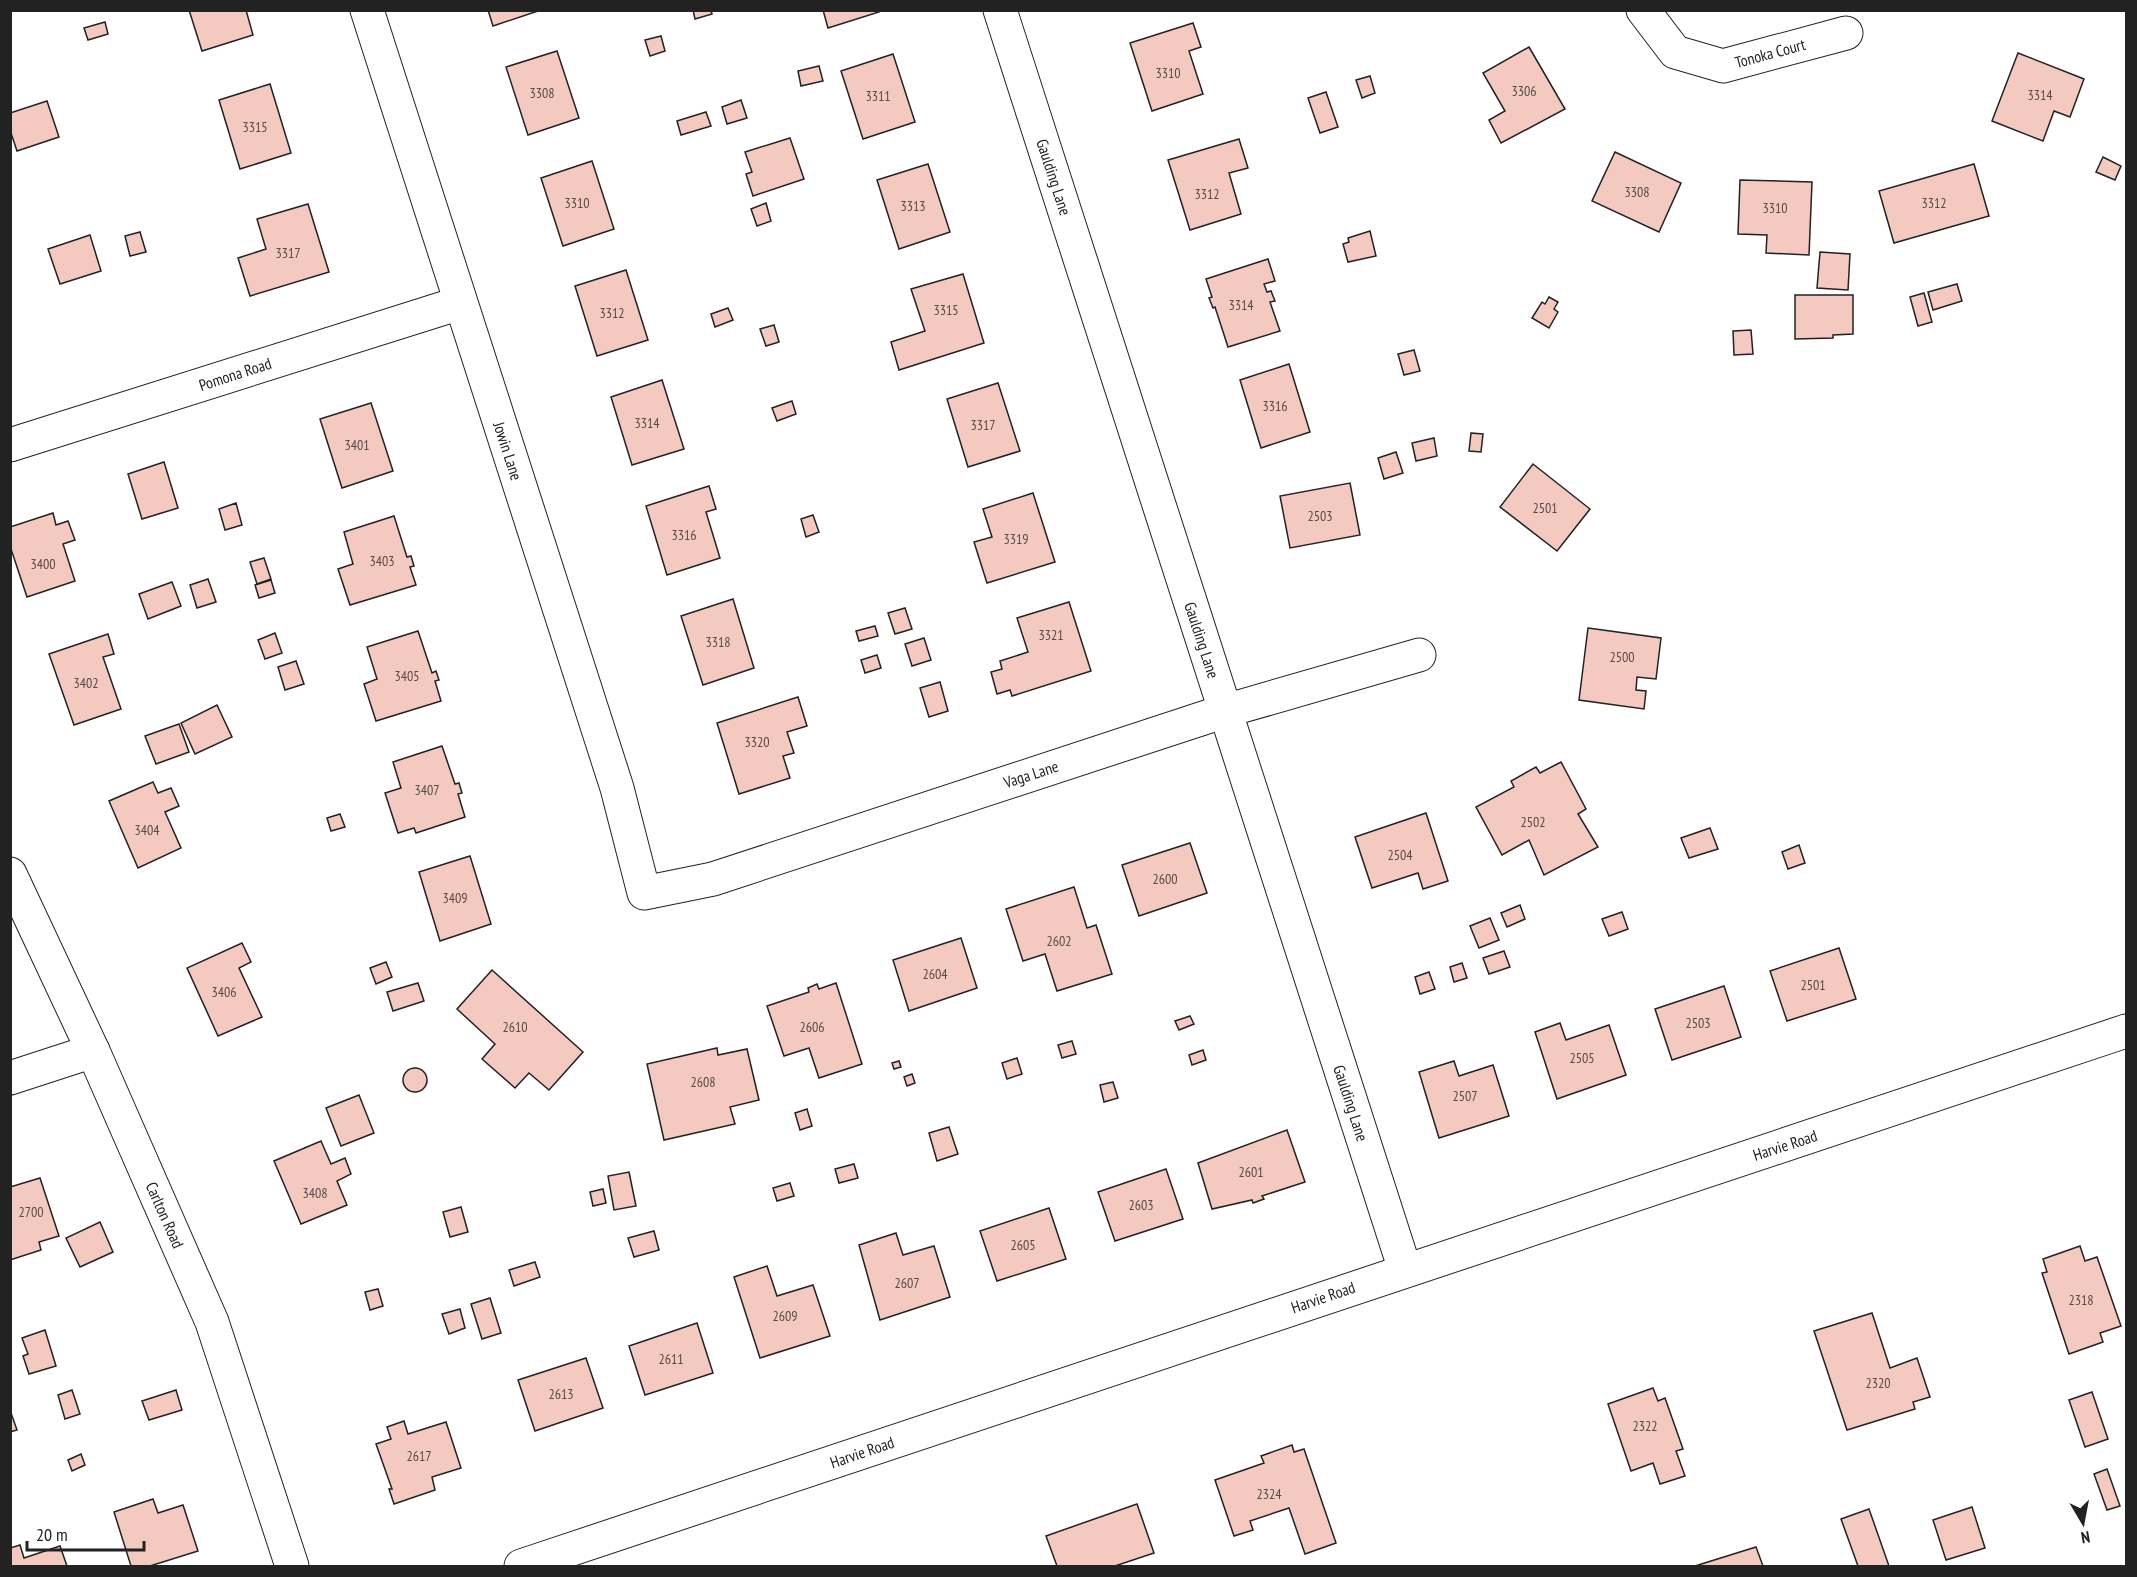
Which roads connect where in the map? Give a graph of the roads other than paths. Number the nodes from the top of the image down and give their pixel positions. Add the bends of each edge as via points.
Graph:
1 (367, 10) edge
2 (1000, 10) edge
3 (1643, 10) edge
4 (1846, 33) dead end
5 (460, 303) junction
6 (10, 445) edge
7 (1419, 655) dead end
8 (1225, 711) junction
9 (10, 874) edge
10 (644, 893) joint
11 (2127, 1031) edge
12 (93, 1051) junction
13 (10, 1078) edge
14 (1405, 1270) junction
15 (292, 1566) edge
16 (520, 1566) edge

1 - 5 street, Jowin Lane
2 - 8 street, Gaulding Lane
3 - 4 street, Tonoka Court via 1675,52 1723,66
5 - 6 street, Pomona Road
5 - 10 street, Jowin Lane via 617,788
7 - 8 street, Vaga Lane
8 - 10 street, Vaga Lane via 713,879
8 - 14 street, Gaulding Lane
9 - 12 street, Carlton Road
11 - 14 street, Harvie Road
12 - 13 street
12 - 15 street, Carlton Road via 212,1322
14 - 16 street, Harvie Road

